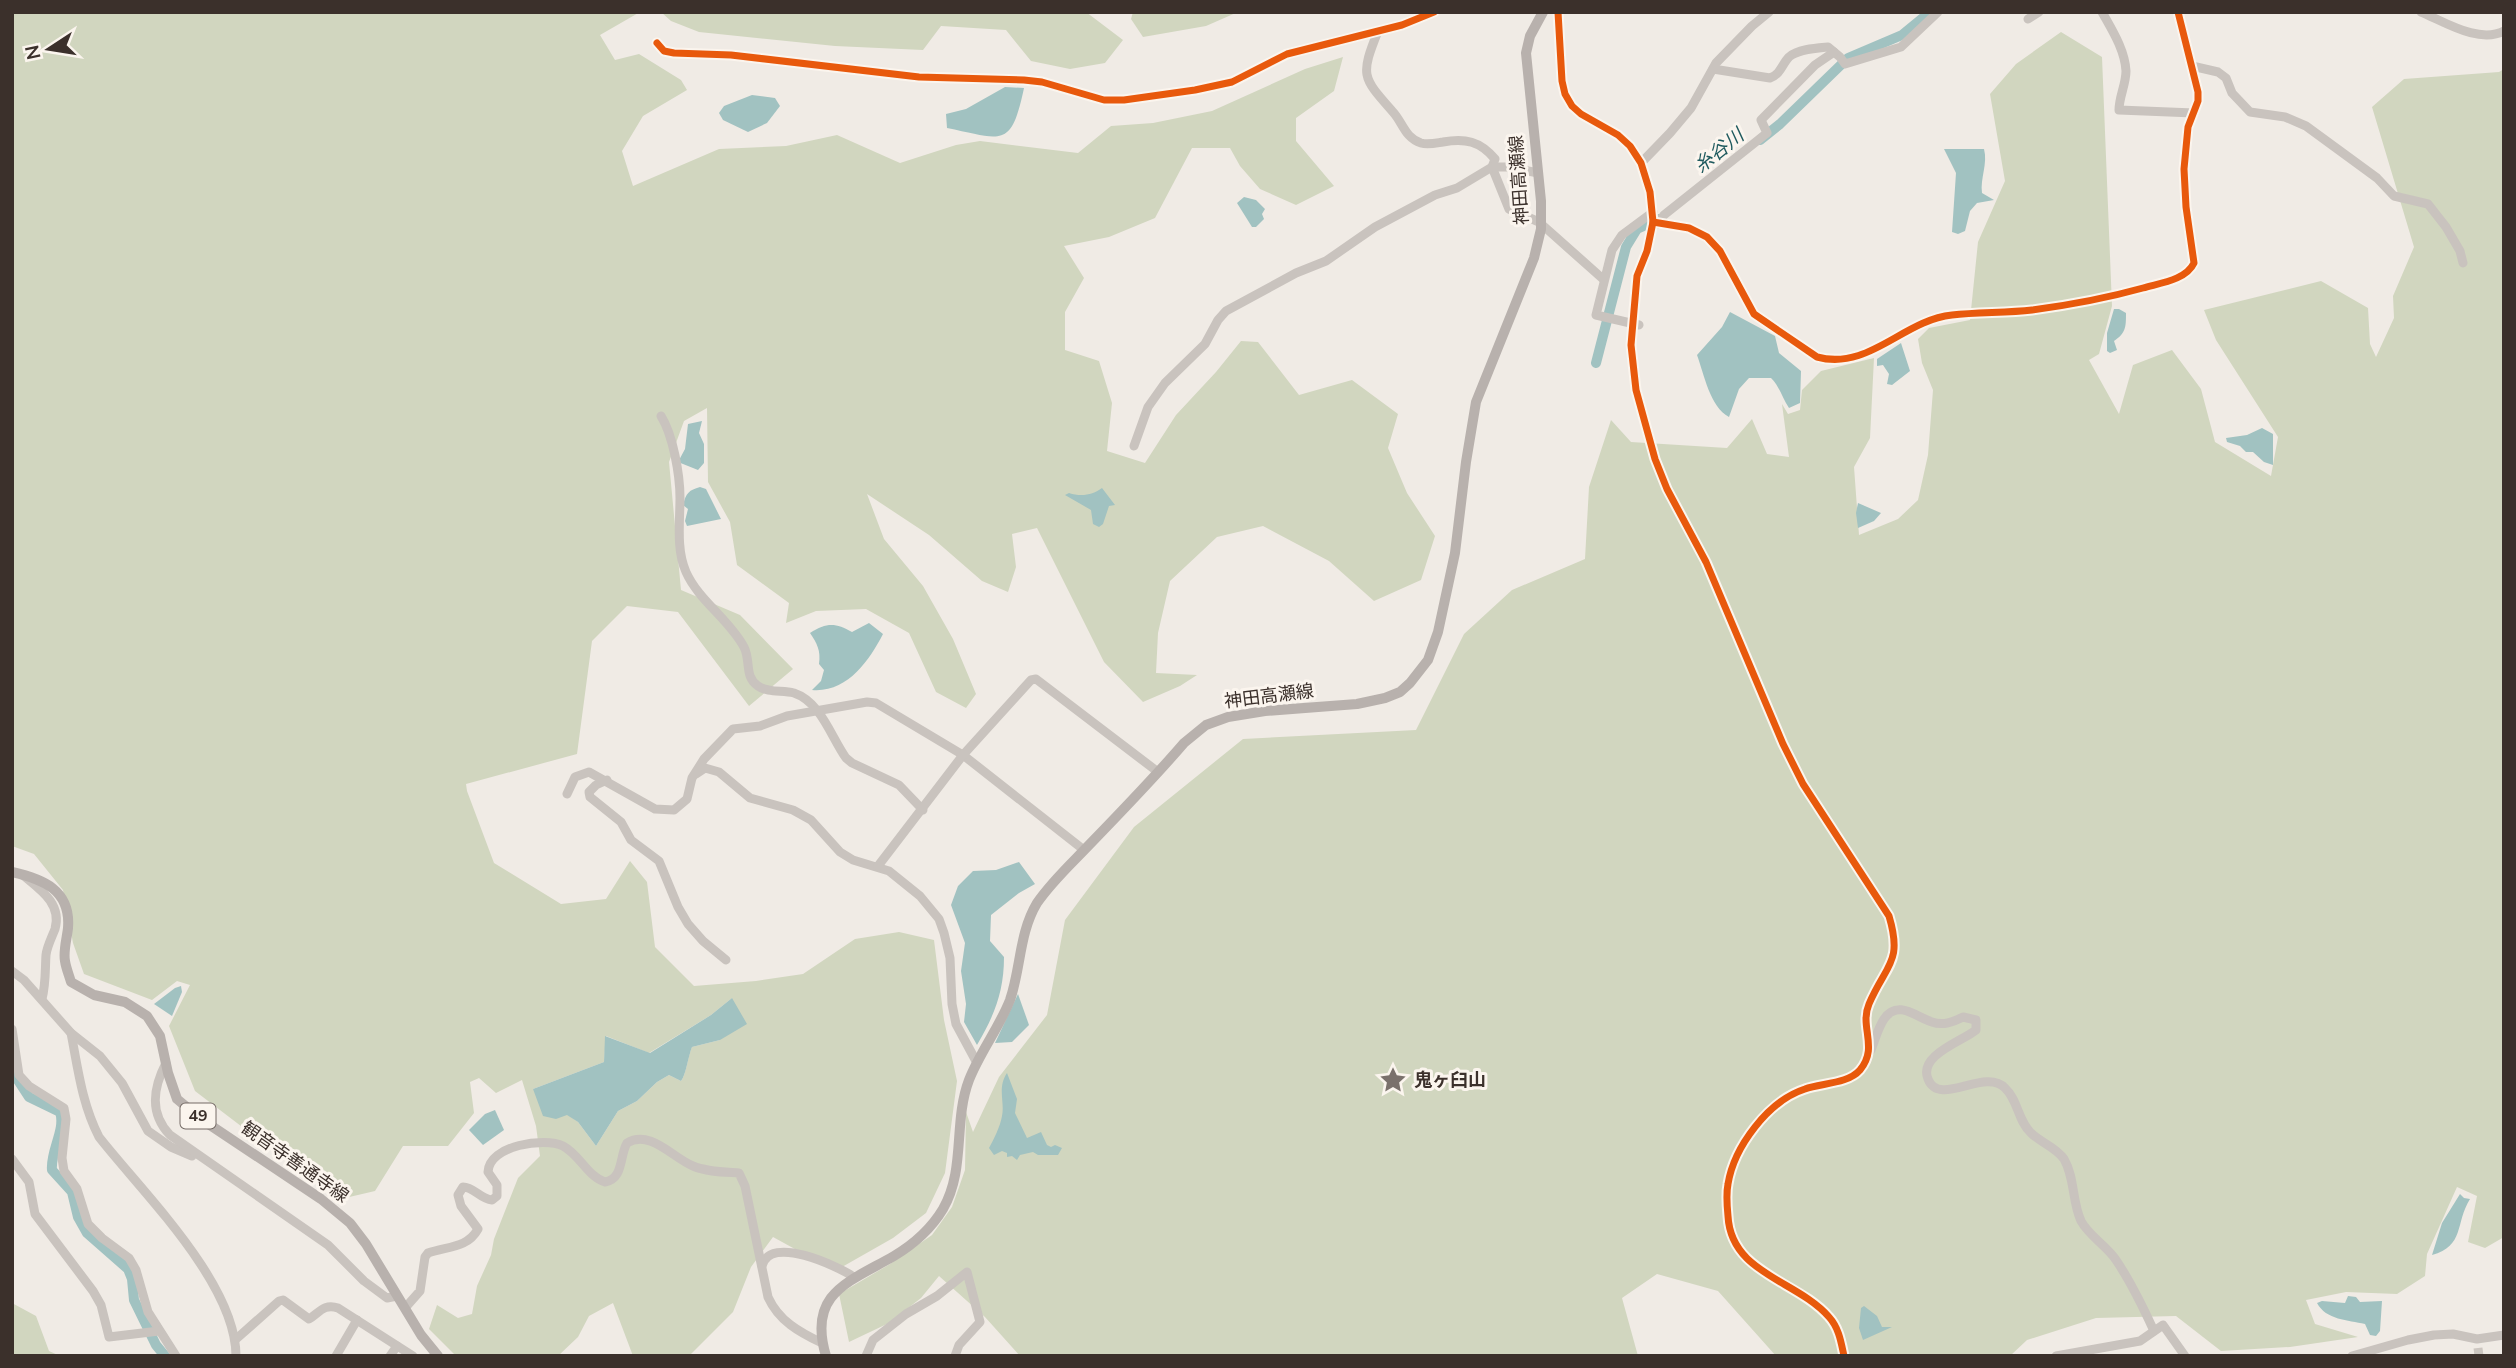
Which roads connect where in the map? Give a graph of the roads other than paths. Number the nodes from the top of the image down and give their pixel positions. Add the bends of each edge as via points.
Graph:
1 (1434, 12) edge
2 (1543, 12) edge
3 (1558, 12) edge
4 (1769, 12) edge
5 (1938, 12) edge
6 (2039, 12) edge
7 (2102, 12) edge
8 (2178, 12) edge
9 (2421, 12) edge
10 (2028, 19) dead end
11 (1378, 31) junction
12 (2504, 31) edge
13 (657, 43) dead end
14 (1840, 57) junction
15 (2192, 66) junction
16 (1713, 69) junction
17 (2194, 113) junction
18 (1641, 163) junction
19 (1492, 167) junction
20 (1538, 173) junction
21 (1655, 219) junction
22 (1541, 223) junction
23 (2463, 262) dead end
24 (1603, 279) junction
25 (1635, 324) junction
26 (661, 416) dead end
27 (1134, 446) dead end
28 (817, 710) junction
29 (963, 755) junction
30 (1158, 772) junction
31 (692, 778) junction
32 (607, 780) junction
33 (567, 794) dead end
34 (923, 810) junction
35 (1084, 850) junction
36 (878, 866) junction
37 (17, 873) edge
38 (726, 960) dead end
39 (12, 971) edge
40 (42, 999) junction
41 (12, 1029) edge
42 (71, 1033) junction
43 (1868, 1057) junction
44 (166, 1063) junction
45 (976, 1063) junction
46 (12, 1159) edge
47 (207, 1161) junction
48 (762, 1268) junction
49 (854, 1277) junction
50 (397, 1296) junction
51 (405, 1308) junction
52 (357, 1320) junction
53 (2154, 1331) junction
54 (159, 1332) junction
55 (2504, 1335) edge
56 (235, 1340) junction
57 (822, 1343) junction
58 (397, 1346) junction
59 (176, 1356) edge
60 (236, 1356) edge
61 (336, 1356) edge
62 (390, 1356) edge
63 (413, 1356) edge
64 (438, 1356) edge
65 (826, 1356) edge
66 (866, 1356) edge
67 (955, 1356) edge
68 (1844, 1356) edge
69 (2056, 1356) edge
70 (2185, 1356) edge
71 (2352, 1356) edge

1 - 11 street
2 - 20 main road, 神田高瀬線 via 1526,53
3 - 18 street via 1565,94 1581,114 1624,141
4 - 16 street
5 - 14 street via 1901,47 1845,64
6 - 10 street
7 - 17 street via 2122,50 2126,70 2119,110
8 - 15 street
9 - 12 street via 2473,33
11 - 13 street via 1287,54 1232,82 1104,100 1042,82 919,77 731,55 674,53
11 - 19 street via 1365,68 1367,78 1409,136 1426,144 1478,142 1495,159
14 - 16 street via 1828,47 1794,54 1770,78
14 - 21 street via 1815,65 1762,120 1767,133
15 - 17 street via 2198,92
15 - 23 street via 2226,78 2232,93 2250,112 2285,117 2306,126 2377,178 2394,196 2428,204 2446,227
16 - 18 street via 1691,108
17 - 21 street via 2184,169 2195,256 2191,270 2164,284 2121,295 2030,310 1930,319 1851,359 1817,357 1761,320 1713,242 1695,230
18 - 21 street
19 - 20 street
19 - 22 street via 1509,209
19 - 27 street via 1375,227 1326,261 1226,311 1205,344 1148,407
20 - 22 main road, 神田高瀬線
21 - 24 street via 1622,235
21 - 25 street via 1637,275
22 - 24 street
22 - 30 main road, 神田高瀬線 via 1534,258 1476,402 1453,566 1438,632 1420,672 1399,692 1371,702 1218,719 1190,738
24 - 25 street via 1596,315
25 - 43 street via 1631,345 1636,390 1667,489 1706,562 1803,784 1889,916 1896,950 1867,1008
26 - 28 street via 679,484 685,571 745,650 750,679 758,686 795,693
28 - 29 street via 876,703
28 - 31 street via 733,729
28 - 34 street via 846,758 899,785
29 - 30 street via 1036,679
29 - 34 street
29 - 35 street
30 - 35 main road, 神田高瀬線
31 - 32 street via 687,799 666,811 639,801
31 - 36 street via 705,768 719,772 750,798 811,820 853,860
32 - 33 street via 584,772 573,780
32 - 38 street via 592,788 590,797 621,822 631,840 659,861 688,924
34 - 36 street
35 - 45 main road, 神田高瀬線 via 1031,914 1011,996
36 - 45 street via 913,890 939,919 950,958 956,1024
37 - 40 street via 55,906 57,917 46,953
37 - 44 main road, 観音寺善通寺線 / 49 via 38,878 62,899 68,914 64,959 71,982 94,995 125,1002 148,1016 160,1036
39 - 40 street
40 - 42 street
41 - 54 street via 19,1075 64,1108 64,1171 77,1189 88,1224 129,1258
42 - 47 street via 100,1056 122,1083 148,1131 171,1147
42 - 56 street via 81,1089 99,1137 198,1262 220,1299
43 - 53 street via 1882,1021 1891,1012 1903,1009 1942,1024 1964,1017 1976,1020 1976,1030 1930,1061 1928,1080 1934,1087 1948,1090 1983,1081 2003,1085 2025,1126 2064,1160 2081,1221 2115,1259
43 - 68 street via 1851,1077 1802,1089 1762,1119 1739,1151 1727,1187 1731,1235 1744,1256 1822,1310 1839,1332
44 - 47 street via 155,1094 159,1122
44 - 50 main road, 観音寺善通寺線 / 49 via 177,1099 350,1223
45 - 49 main road, 神田高瀬線 via 965,1092 953,1185 942,1211 916,1241
46 - 54 street via 29,1182 35,1214 101,1305 108,1337
47 - 50 street via 328,1245 387,1298
48 - 49 street via 769,1254 780,1251 816,1259
48 - 51 street via 739,1173 695,1167 640,1138 628,1143 617,1176 605,1182 563,1146 538,1143 503,1151 490,1163 488,1171 498,1192 492,1200 467,1187 460,1190 458,1200 478,1230 469,1241 428,1253 419,1291
48 - 57 street via 774,1312
49 - 57 main road, 神田高瀬線 via 826,1303 820,1326
50 - 51 main road, 観音寺善通寺線 / 49
51 - 64 main road, 観音寺善通寺線 / 49
52 - 56 street via 333,1306 310,1319 283,1300
52 - 58 street
52 - 61 street
53 - 69 street via 2140,1341
53 - 70 street via 2163,1325
54 - 59 street
55 - 71 street via 2477,1344 2453,1334 2434,1335
56 - 60 street
57 - 65 main road, 神田高瀬線
58 - 62 street
58 - 63 street
66 - 67 street via 873,1340 967,1272 980,1322

